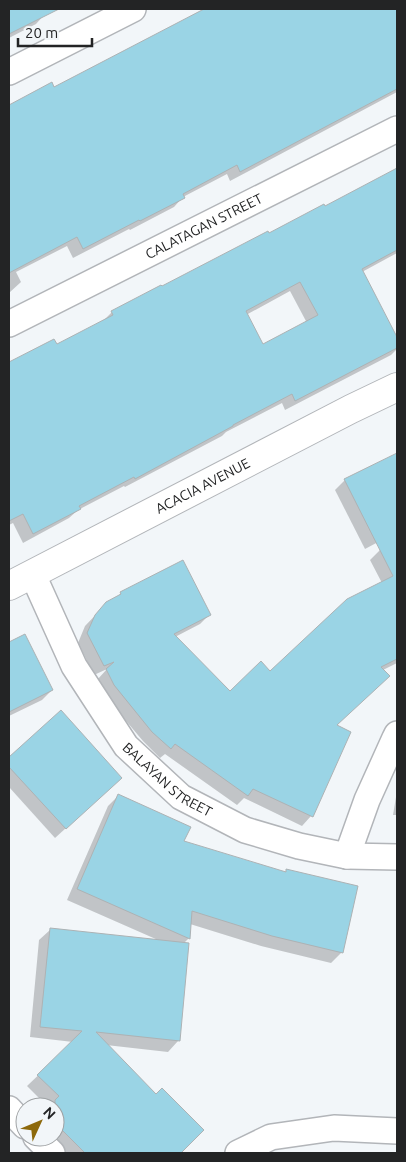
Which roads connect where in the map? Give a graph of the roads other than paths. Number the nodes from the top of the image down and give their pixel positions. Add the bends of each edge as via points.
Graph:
1 (133, 9) edge
2 (9, 72) edge
3 (397, 129) edge
4 (9, 324) edge
5 (397, 387) edge
6 (33, 575) junction
7 (9, 586) edge
8 (397, 734) edge
9 (347, 856) junction
10 (397, 857) edge
11 (397, 1130) edge
12 (238, 1153) edge

1 - 2 street
3 - 4 street, CALATAGAN STREET
5 - 6 street, ACACIA AVENUE
6 - 7 street, ACACIA AVENUE
6 - 9 street, BALAYAN STREET via 74,666 126,746 181,797 245,830
8 - 9 street via 367,800
9 - 10 street, BALAYAN STREET
11 - 12 street via 334,1128 271,1137

